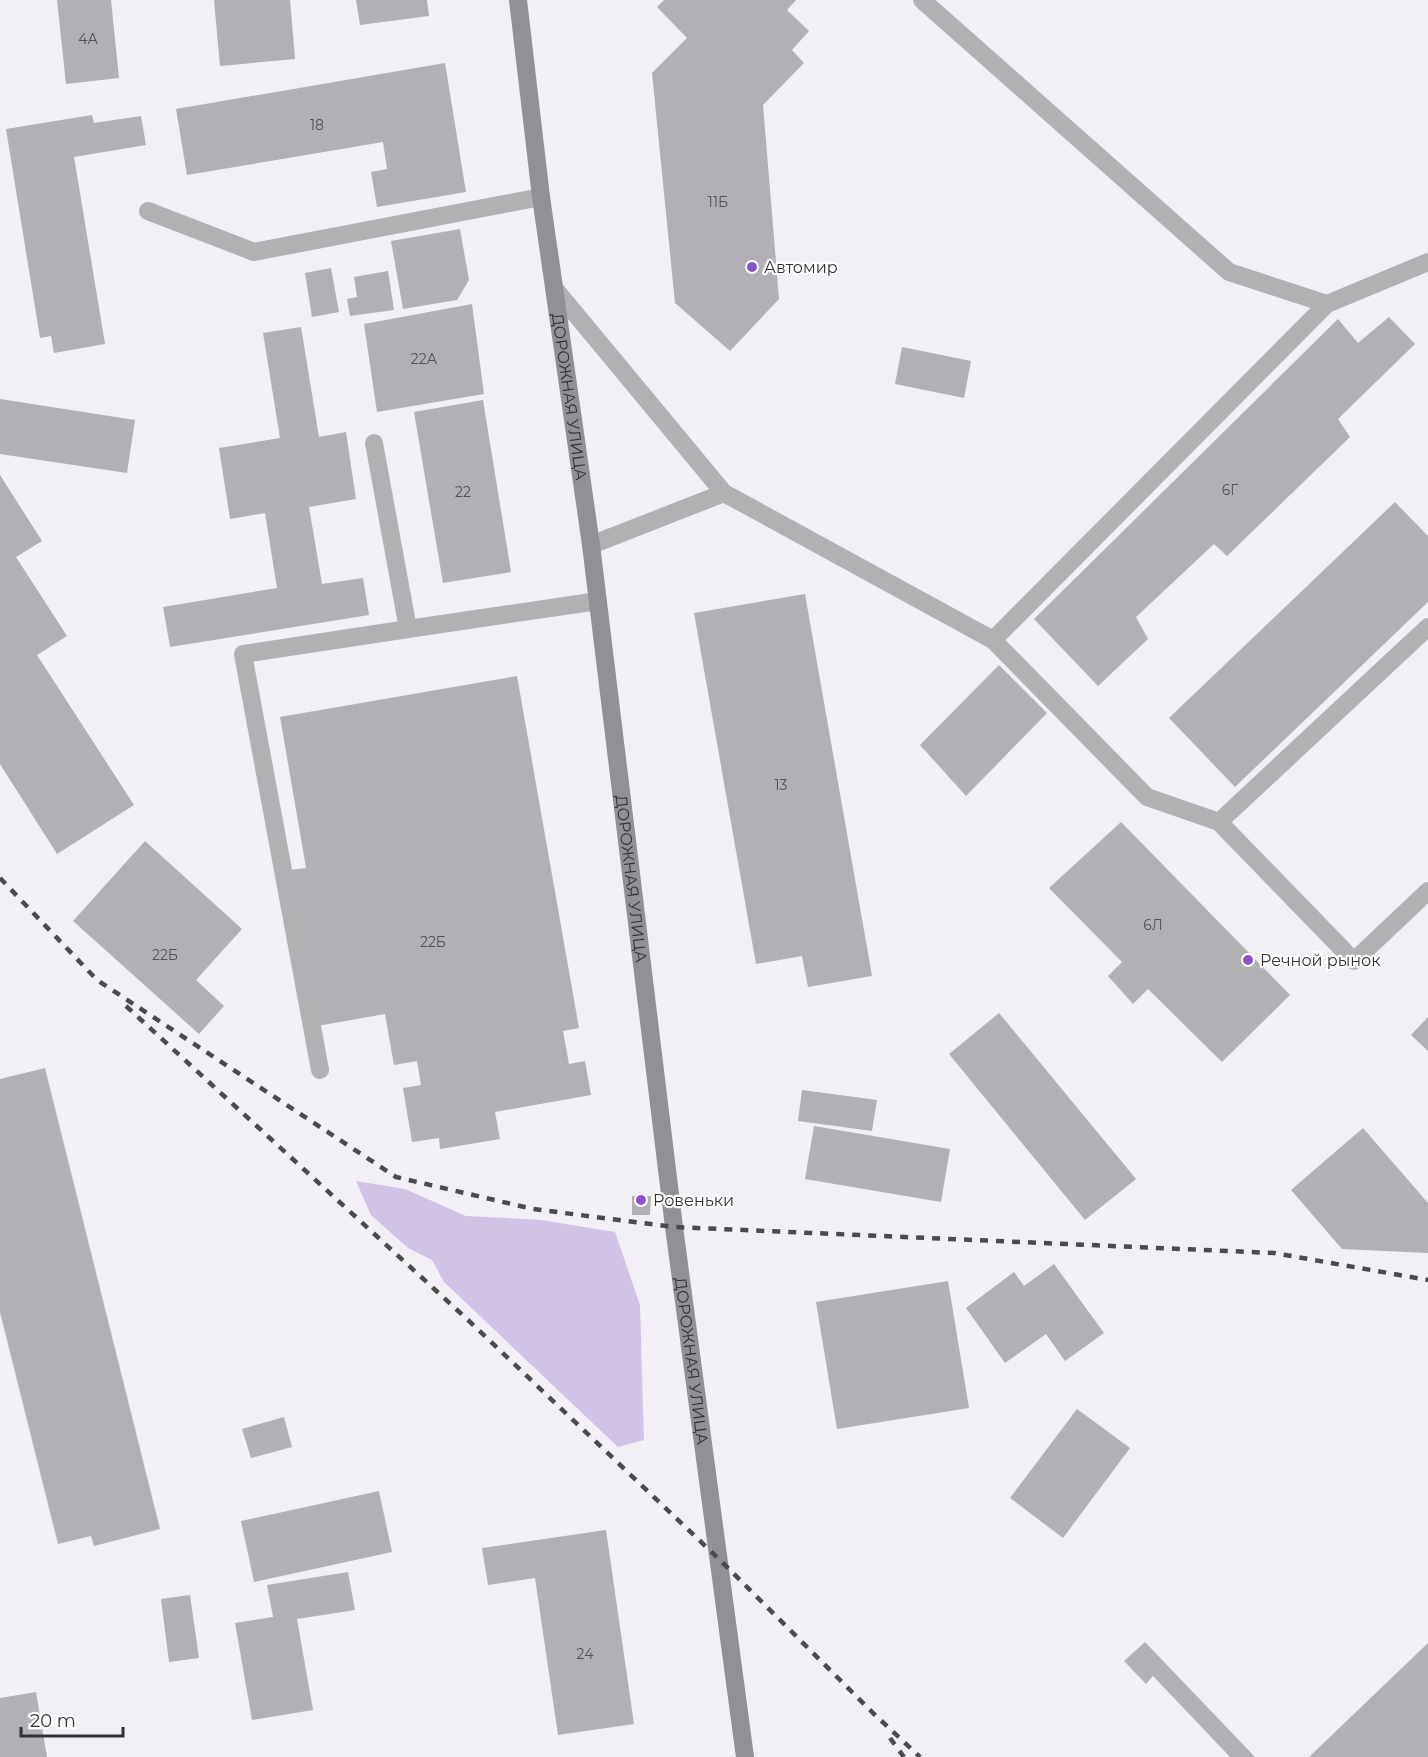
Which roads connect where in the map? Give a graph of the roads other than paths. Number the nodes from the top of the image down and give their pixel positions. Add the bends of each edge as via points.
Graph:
1 (518, 0) edge
2 (922, 0) edge
3 (541, 197) junction
4 (148, 210) dead end
5 (1428, 262) edge
6 (554, 288) junction
7 (1327, 304) junction
8 (374, 443) dead end
9 (724, 493) junction
10 (591, 544) junction
11 (598, 601) junction
12 (1428, 627) edge
13 (408, 629) junction
14 (993, 639) junction
15 (1219, 822) junction
16 (1428, 891) edge
17 (320, 1070) dead end
18 (745, 1757) edge

1 - 3 street, ДОРОЖНАЯ УЛИЦА
2 - 7 lane via 1229,272
3 - 4 lane via 254,252
3 - 6 street, ДОРОЖНАЯ УЛИЦА
5 - 7 lane
6 - 9 lane
6 - 10 street, ДОРОЖНАЯ УЛИЦА
7 - 14 lane
8 - 13 lane
9 - 10 lane
9 - 14 lane
10 - 11 street, ДОРОЖНАЯ УЛИЦА
11 - 13 lane
11 - 18 street, ДОРОЖНАЯ УЛИЦА via 674,1227
12 - 15 lane
13 - 17 lane via 243,654
14 - 15 lane via 1148,797
15 - 16 lane via 1354,961

